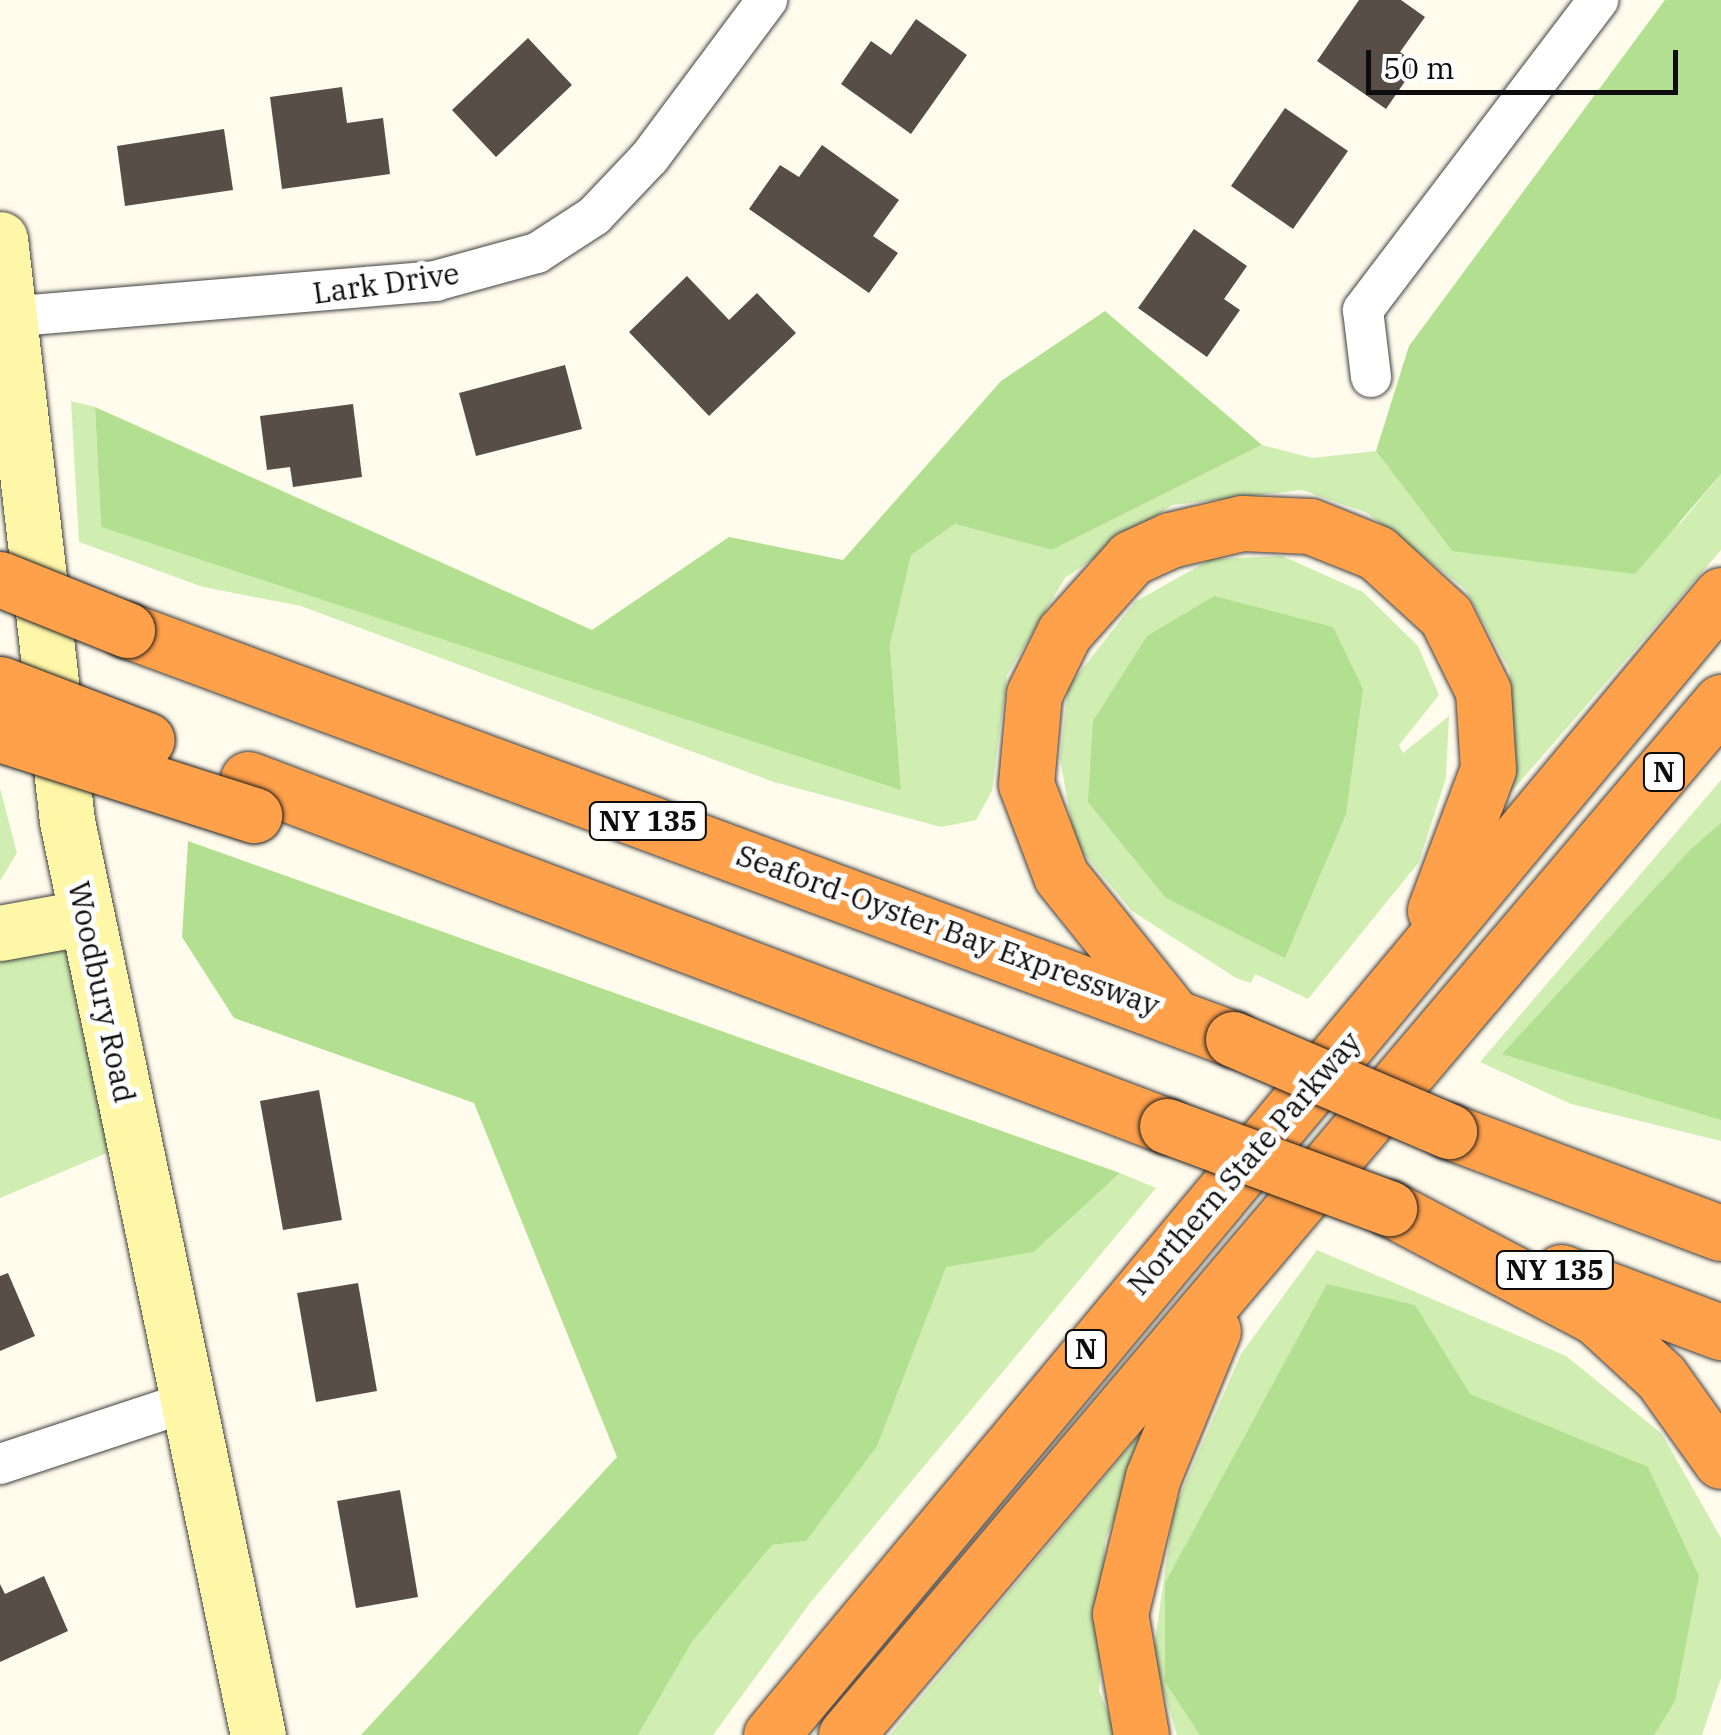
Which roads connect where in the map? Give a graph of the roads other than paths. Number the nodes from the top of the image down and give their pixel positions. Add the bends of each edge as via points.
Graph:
1 (767, 0) edge
2 (1598, 0) edge
3 (0, 240) edge
4 (8, 316) junction
5 (1371, 377) dead end
6 (0, 579) edge
7 (1721, 595) edge
8 (0, 684) edge
9 (1721, 702) edge
10 (0, 734) edge
11 (1721, 746) edge
12 (251, 797) junction
13 (1607, 842) junction
14 (87, 917) junction
15 (0, 933) edge
16 (1410, 970) junction
17 (1170, 1012) junction
18 (1448, 1132) junction
19 (1389, 1208) junction
20 (1721, 1209) edge
21 (1721, 1233) edge
22 (1232, 1285) junction
23 (1721, 1332) edge
24 (187, 1402) junction
25 (1721, 1461) edge
26 (0, 1464) edge
27 (258, 1735) edge
28 (771, 1735) edge
29 (846, 1735) edge
30 (1141, 1735) edge

1 - 4 street, Lark Drive via 650,157 594,216 538,253 436,281
2 - 5 street via 1364,310
3 - 4 main road, Woodbury Road
4 - 14 main road, Woodbury Road
6 - 17 highway, Seaford-Oyster Bay Expressway / NY 135, bridge
7 - 16 highway, Northern State Parkway / N
8 - 12 highway, bridge
9 - 13 highway, N
10 - 12 highway, bridge
11 - 13 highway
12 - 19 highway, NY 135, bridge via 717,956
13 - 22 highway, N
14 - 15 main road
14 - 24 main road, Woodbury Road
16 - 17 highway via 1488,769 1482,691 1467,649 1414,582 1377,553 1310,526 1242,523 1170,540 1094,592 1034,694 1026,736 1026,784 1041,840
16 - 28 highway, Northern State Parkway / N
17 - 18 highway, Seaford-Oyster Bay Expressway / NY 135, bridge
18 - 20 highway
18 - 21 highway, Seaford-Oyster Bay Expressway / NY 135
19 - 23 highway, NY 135
19 - 25 highway via 1596,1317 1661,1377
22 - 29 highway, N
22 - 30 highway via 1153,1478 1120,1614
24 - 26 street
24 - 27 main road, Woodbury Road

